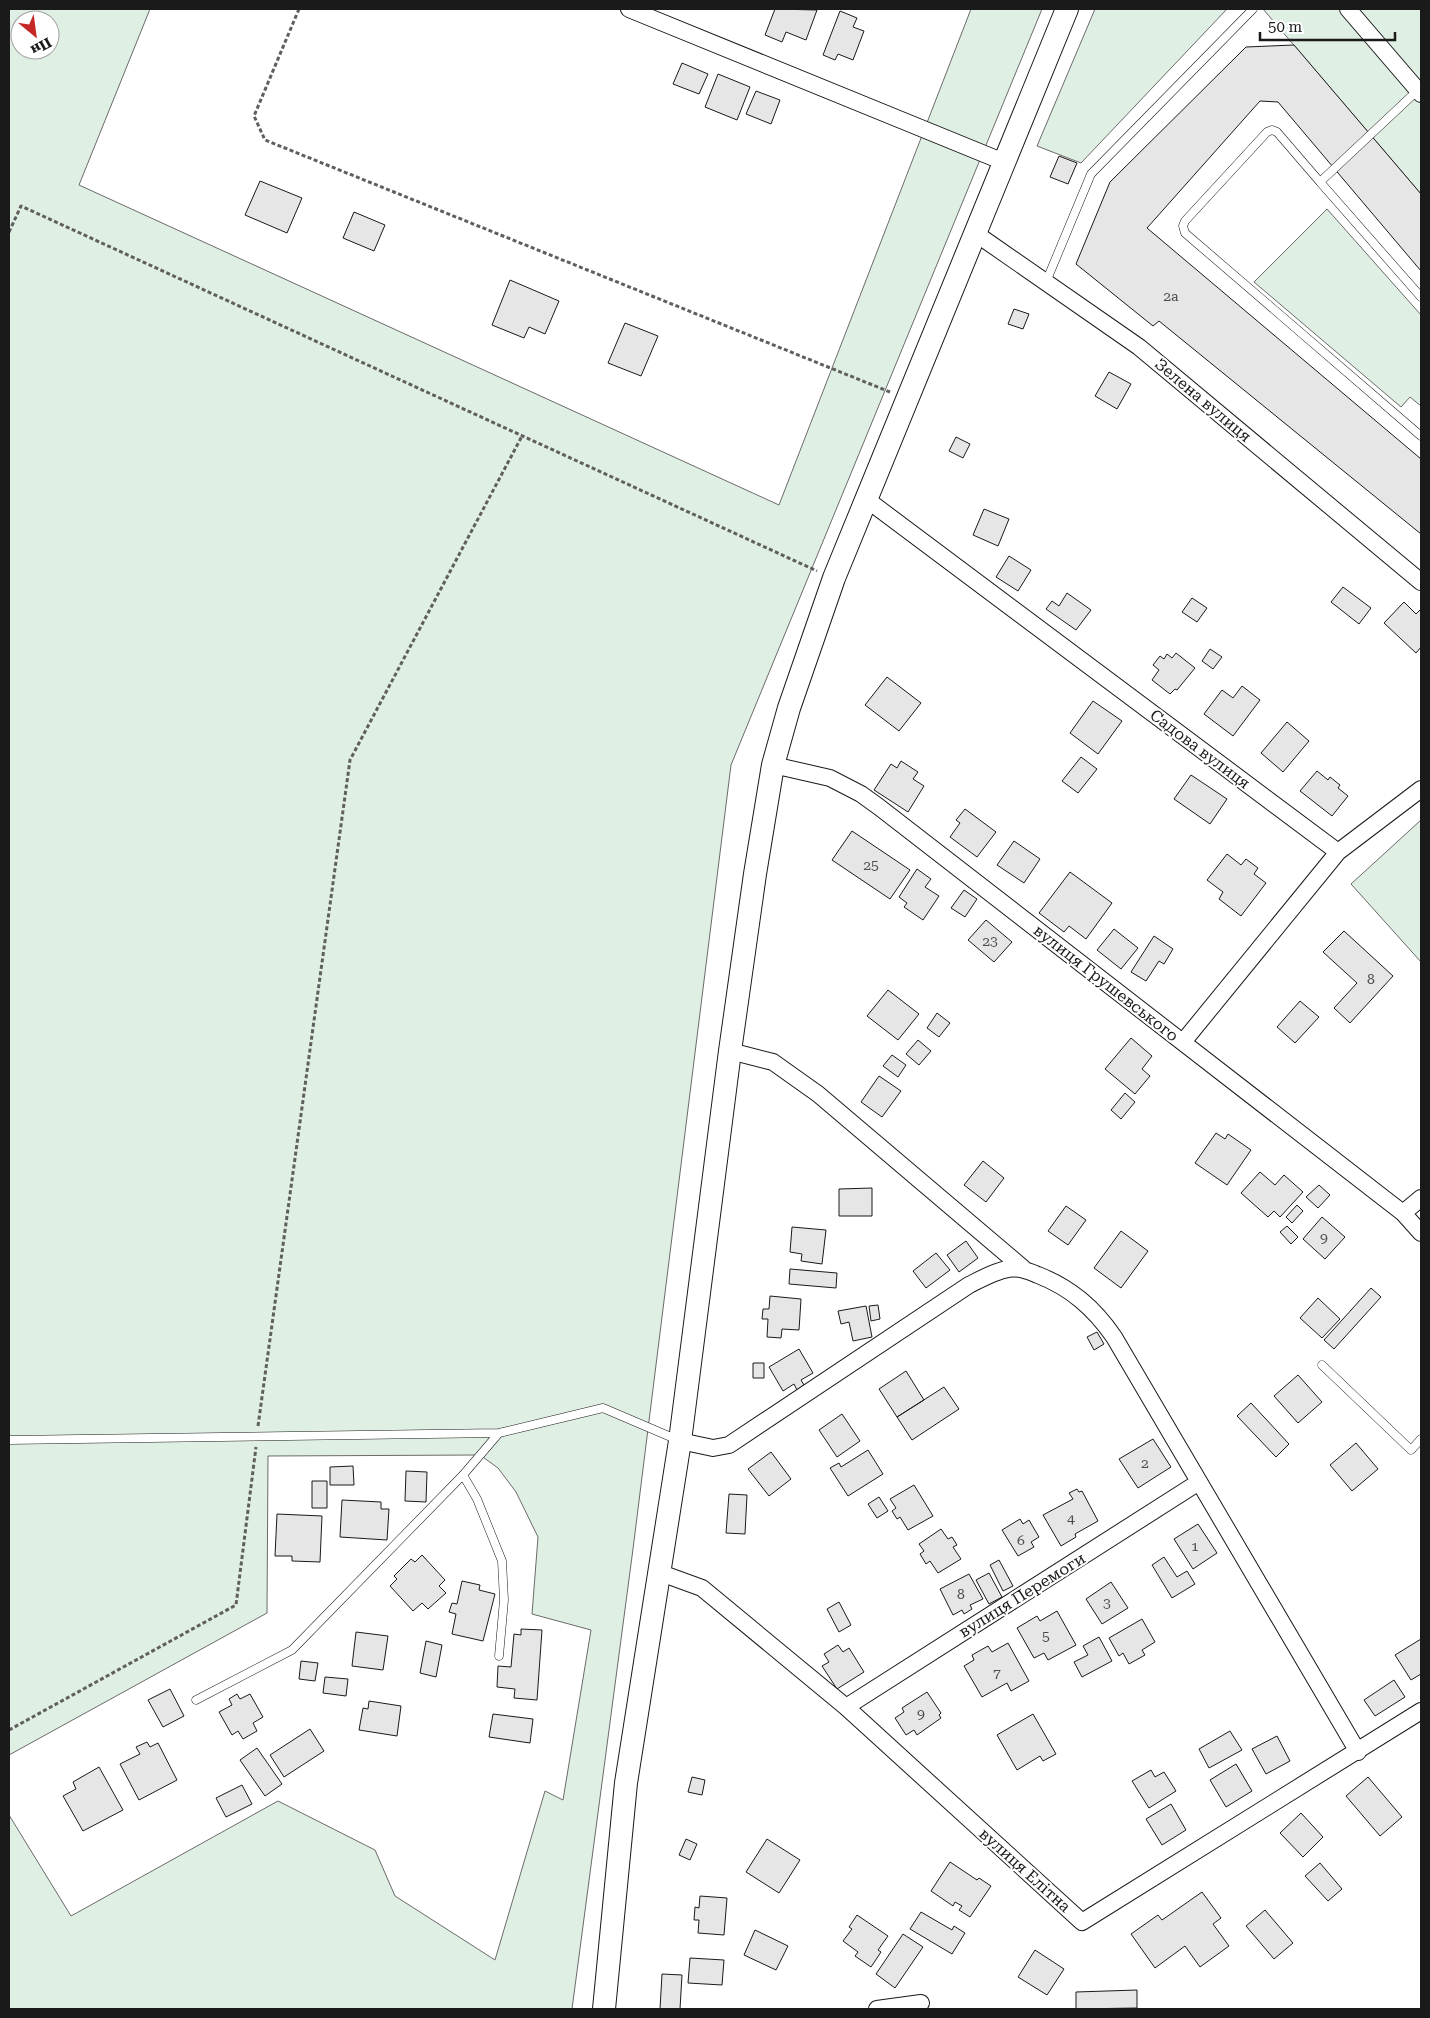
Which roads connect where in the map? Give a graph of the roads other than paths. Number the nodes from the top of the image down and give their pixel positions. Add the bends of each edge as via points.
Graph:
1 (629, 9) edge
2 (1067, 9) edge
3 (1253, 9) edge
4 (1348, 9) edge
5 (1420, 92) edge
6 (1004, 162) junction
7 (1320, 182) junction
8 (975, 233) junction
9 (1046, 282) junction
10 (1421, 297) edge
11 (1421, 436) edge
12 (866, 499) junction
13 (1421, 582) edge
14 (773, 765) junction
15 (1421, 789) edge
16 (1338, 852) junction
17 (1183, 1042) junction
18 (730, 1051) junction
19 (1421, 1198) edge
20 (1403, 1213) junction
21 (1421, 1233) edge
22 (1023, 1268) junction
23 (1322, 1365) dead end
24 (499, 1433) junction
25 (1421, 1439) edge
26 (9, 1440) edge
27 (680, 1441) junction
28 (462, 1475) junction
29 (1199, 1482) junction
30 (658, 1572) junction
31 (499, 1656) dead end
32 (196, 1700) dead end
33 (846, 1707) junction
34 (1421, 1711) edge
35 (1358, 1752) junction
36 (921, 2003) dead end
37 (604, 2009) edge
38 (877, 2009) edge

1 - 6 street
2 - 6 main road
3 - 9 lane via 1091,174
4 - 5 street
5 - 7 lane
6 - 8 main road
7 - 10 lane
7 - 11 lane via 1272,130 1185,221 1185,233
8 - 9 street, Зелена вулиця
8 - 12 main road
9 - 13 street, Зелена вулиця via 1139,346
12 - 14 main road via 834,578
12 - 16 street, Садова вулиця
14 - 17 street, вулиця Грушевського via 830,778 861,794
14 - 18 main road
15 - 16 street
16 - 17 street
17 - 20 street, вулиця Грушевського
18 - 22 street via 773,1062 818,1094
18 - 27 main road
19 - 20 street
20 - 21 street, вулиця Грушевського
22 - 27 street via 1008,1269 969,1286 729,1445 712,1448
22 - 29 street via 1057,1282 1090,1307 1103,1322
23 - 25 lane via 1411,1450
24 - 26 lane
24 - 27 lane via 603,1408
24 - 28 lane
27 - 30 main road
28 - 31 lane via 477,1499 502,1561 504,1600
28 - 32 lane via 292,1650
29 - 33 street, вулиця Перемоги
29 - 35 street
30 - 33 street, вулиця Елітна via 702,1588
30 - 37 main road via 626,1783
33 - 35 street, вулиця Елітна via 1082,1922
34 - 35 street, вулиця Елітна
36 - 38 street

